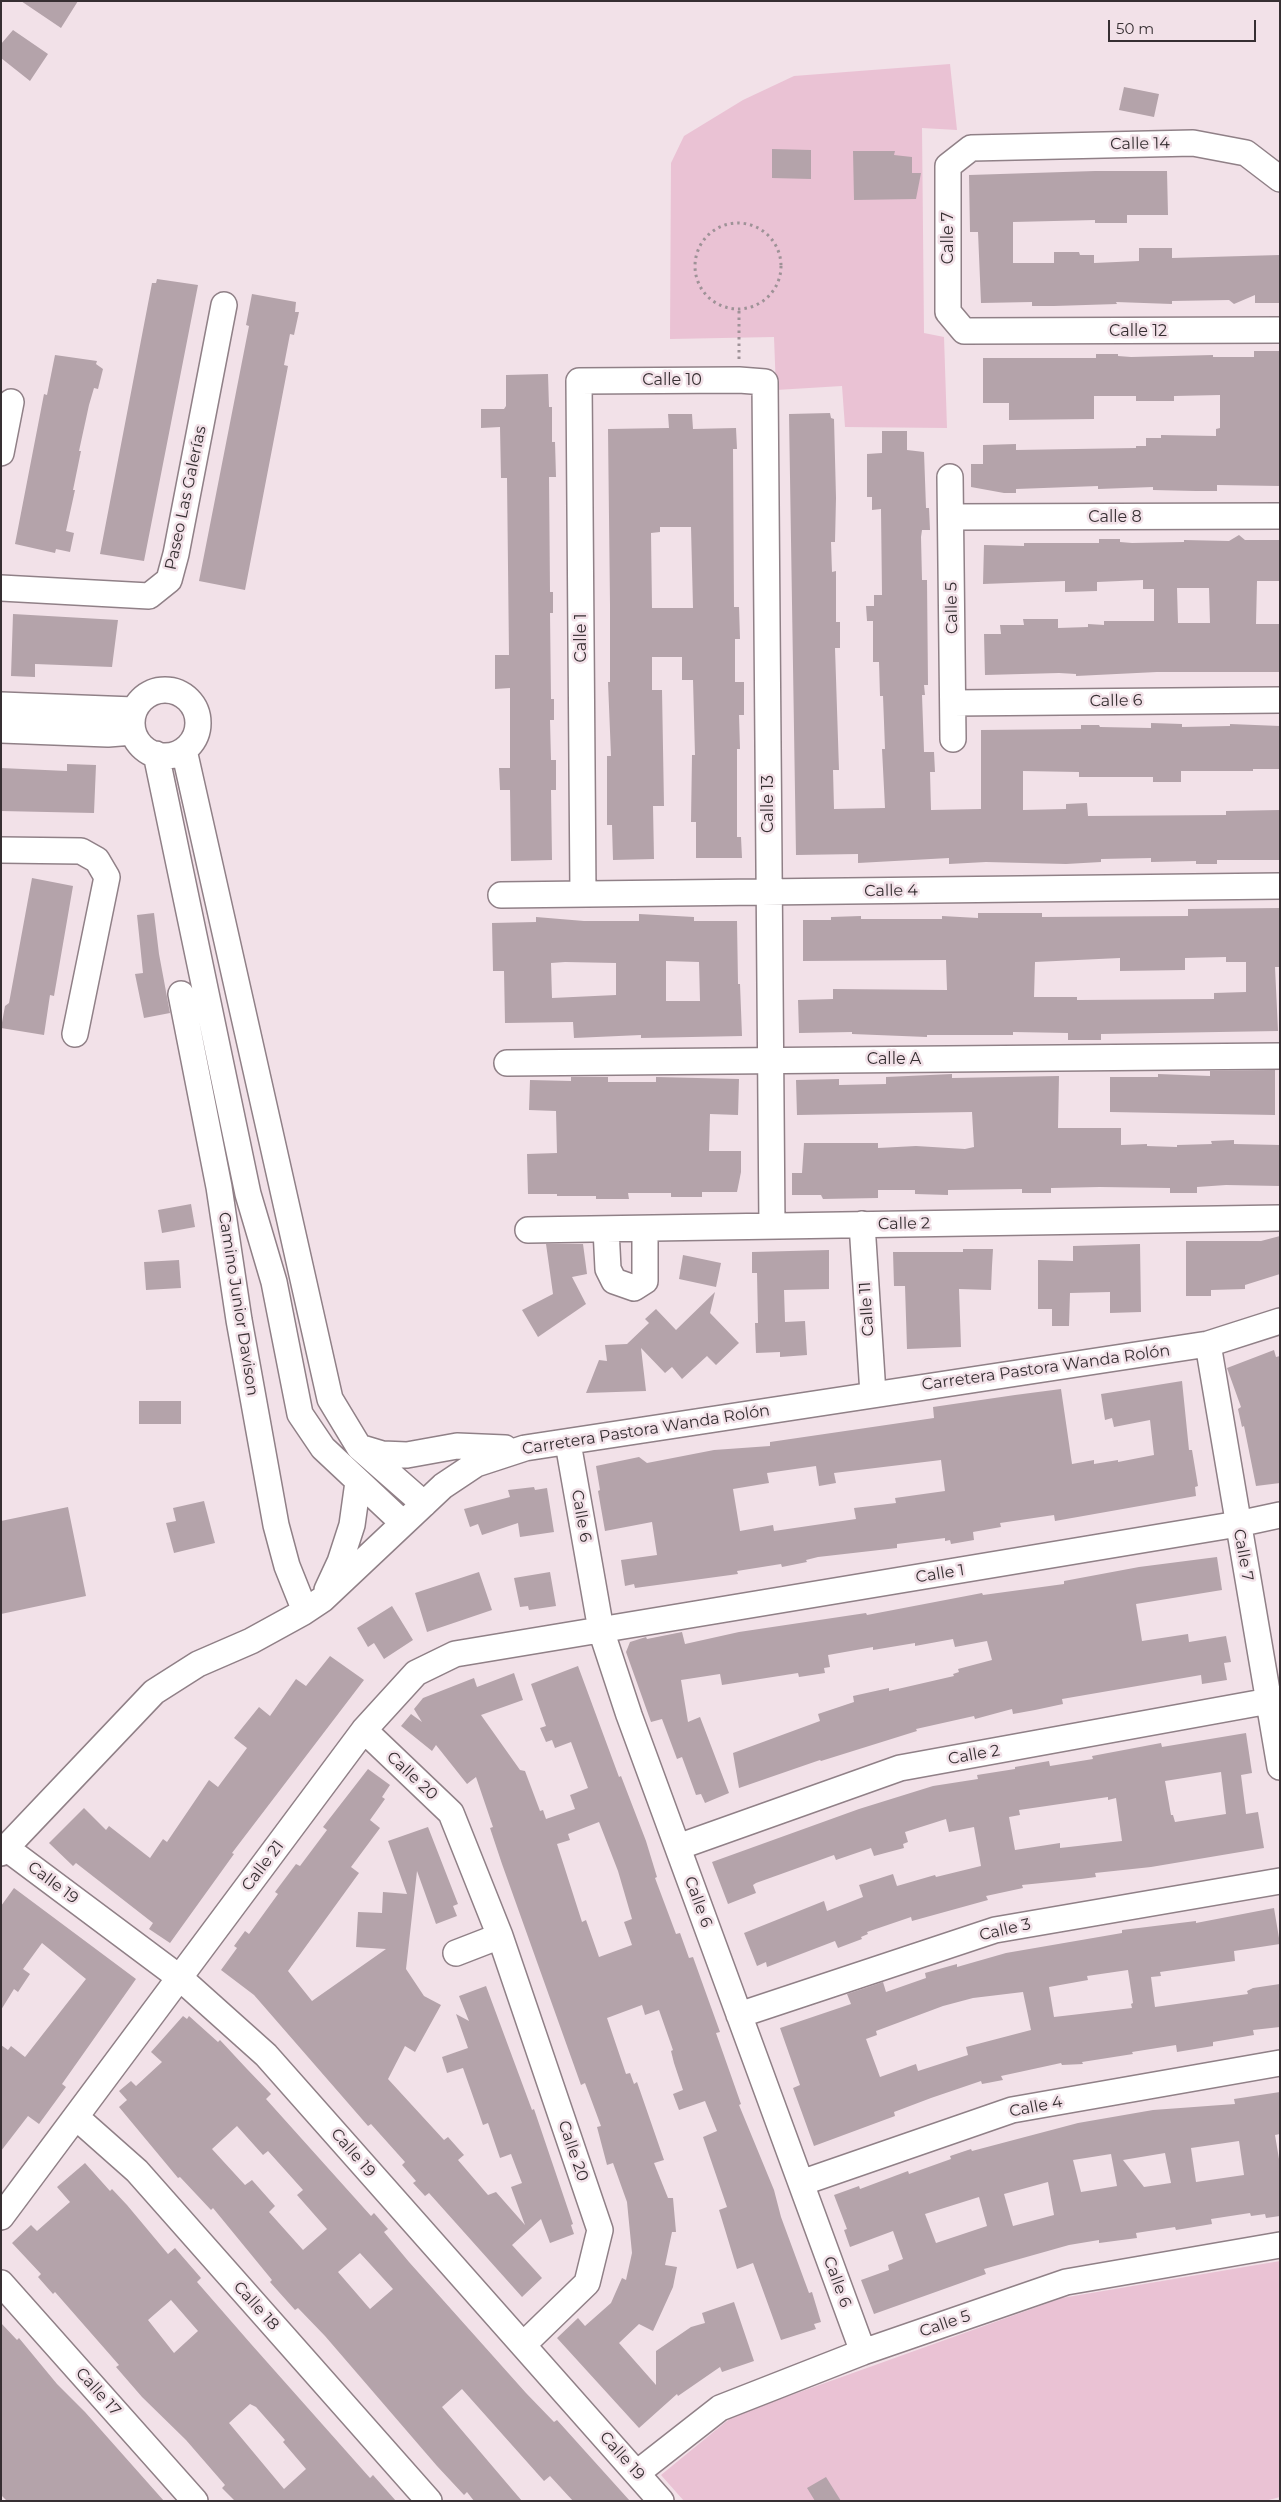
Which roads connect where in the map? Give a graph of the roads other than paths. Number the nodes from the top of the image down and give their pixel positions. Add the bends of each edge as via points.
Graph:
1 (1000, 147) joint
2 (1276, 176) edge
3 (224, 305) dead end
4 (1280, 330) edge
5 (996, 331) joint
6 (579, 381) joint
7 (765, 382) joint
8 (11, 402) dead end
9 (1, 453) edge
10 (950, 477) dead end
11 (1280, 516) edge
12 (951, 517) junction
13 (1, 588) edge
14 (1280, 700) edge
15 (952, 703) junction
16 (1, 705) edge
17 (134, 721) junction
18 (1, 730) edge
19 (953, 739) dead end
20 (184, 750) junction
21 (156, 754) junction
22 (1, 850) edge
23 (1280, 886) edge
24 (769, 892) junction
25 (583, 894) junction
26 (501, 895) dead end
27 (181, 994) dead end
28 (76, 1034) dead end
29 (1280, 1056) edge
30 (770, 1060) junction
31 (508, 1063) dead end
32 (1280, 1218) edge
33 (862, 1224) junction
34 (772, 1226) junction
35 (645, 1228) junction
36 (606, 1229) junction
37 (528, 1230) dead end
38 (1280, 1321) edge
39 (1208, 1344) junction
40 (873, 1394) junction
41 (568, 1443) junction
42 (359, 1447) junction
43 (525, 1448) junction
44 (358, 1482) junction
45 (424, 1504) junction
46 (1280, 1515) edge
47 (403, 1523) junction
48 (1238, 1524) junction
49 (314, 1605) junction
50 (601, 1630) junction
51 (1274, 1700) edge
52 (364, 1730) junction
53 (1280, 1767) edge
54 (678, 1847) junction
55 (4, 1850) edge
56 (1280, 1881) edge
57 (500, 1936) junction
58 (456, 1953) dead end
59 (180, 1978) junction
60 (739, 2015) junction
61 (1280, 2063) edge
62 (76, 2117) junction
63 (801, 2183) junction
64 (1, 2217) edge
65 (1280, 2245) edge
66 (1, 2284) edge
67 (523, 2345) junction
68 (863, 2352) junction
69 (637, 2473) junction
70 (195, 2501) edge
71 (429, 2501) edge
72 (661, 2501) edge

1 - 2 street, Calle 14 via 1193,143 1246,153
1 - 5 street, Calle 7 via 971,148 948,166 948,312 964,331
3 - 13 street, Paseo Las Galerías via 176,554 168,580 149,596
4 - 5 street, Calle 12
6 - 7 street, Calle 10
6 - 25 street, Calle 1
7 - 24 street, Calle 13
8 - 9 street
10 - 12 street, Calle 5
11 - 12 street, Calle 8
12 - 15 street, Calle 5
14 - 15 street, Calle 6
15 - 19 street, Calle 5
16 - 17 street
17 - 18 street via 108,734
17 - 20 street via 140,701 149,694 170,690 181,694 196,710 198,721 194,737
17 - 21 street via 146,750
20 - 21 street via 175,754
20 - 42 street via 330,1400
21 - 44 street via 248,1194 274,1282 300,1414 323,1448
22 - 28 street via 81,851 97,860 107,877
23 - 24 street, Calle 4
24 - 25 street, Calle 4
24 - 30 street, Calle 13
25 - 26 street, Calle 4
27 - 49 street, Camino Junior Davison via 219,1187 276,1525 287,1566
29 - 30 street, Calle A
30 - 31 street, Calle A
30 - 34 street, Calle 13
32 - 33 street, Calle 2
33 - 34 street, Calle 2
33 - 40 street, Calle 11
34 - 35 street, Calle 2
35 - 36 street, Calle 2
35 - 36 street via 644,1281 634,1288 614,1281 608,1269
36 - 37 street, Calle 2
38 - 39 street, Carretera Pastora Wanda Rolón
39 - 40 street, Carretera Pastora Wanda Rolón
39 - 48 street, Calle 7
40 - 41 street, Carretera Pastora Wanda Rolón
41 - 43 street, Carretera Pastora Wanda Rolón
41 - 50 street, Calle 6
42 - 43 street via 382,1454 407,1455 457,1446
42 - 45 street
43 - 45 street, Carretera Pastora Wanda Rolón via 476,1464 443,1486
44 - 47 street
44 - 49 street via 352,1525 340,1562
45 - 47 street, Carretera Pastora Wanda Rolón
46 - 48 street, Calle 1
47 - 49 street, Carretera Pastora Wanda Rolón
48 - 50 street, Calle 1
48 - 51 street, Calle 7
49 - 55 street, Carretera Pastora Wanda Rolón via 251,1641 198,1664 154,1692
50 - 52 street, Calle 21 via 455,1654 416,1673
50 - 54 street, Calle 6
51 - 53 street, Calle 7
51 - 54 street, Calle 2 via 900,1768
52 - 57 street, Calle 20 via 451,1813
52 - 59 street, Calle 21
54 - 60 street, Calle 6
55 - 59 street, Calle 19
56 - 60 street, Calle 3 via 995,1930
57 - 58 street
57 - 67 street, Calle 20 via 600,2230 587,2283
59 - 62 street, Calle 21
59 - 67 street, Calle 19 via 266,2055
60 - 63 street, Calle 6
61 - 63 street, Calle 4 via 1012,2110
62 - 64 street, Calle 21
62 - 71 street, Calle 18 via 137,2171
63 - 68 street, Calle 6
65 - 68 street, Calle 5 via 1066,2282
66 - 70 street, Calle 17
67 - 69 street, Calle 19
68 - 69 street, Calle 5 via 720,2408
69 - 72 street, Calle 19

